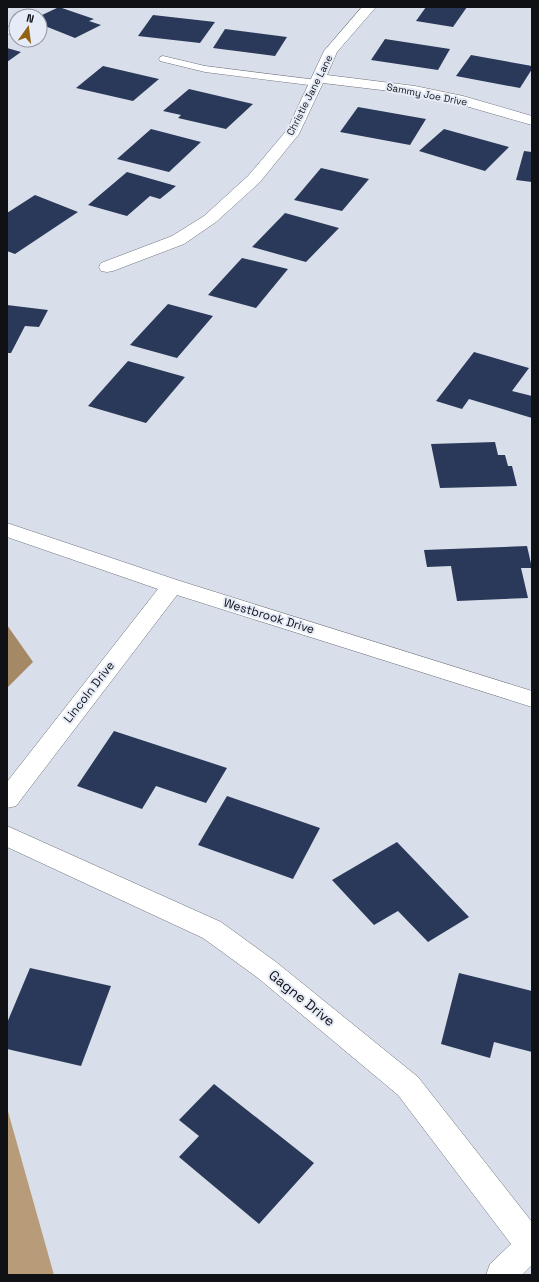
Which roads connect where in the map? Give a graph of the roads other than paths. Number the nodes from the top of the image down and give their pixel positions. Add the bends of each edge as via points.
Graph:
1 (369, 7) edge
2 (163, 59) dead end
3 (318, 80) junction
4 (532, 121) edge
5 (107, 267) dead end
6 (7, 530) edge
7 (172, 586) junction
8 (532, 699) edge
9 (7, 799) edge
10 (7, 836) edge
11 (531, 1245) edge
12 (501, 1275) edge

1 - 3 street, Christie Jane Lane via 331,51
2 - 3 lane via 205,69
3 - 4 street, Sammy Joe Drive via 415,90 458,99
3 - 5 street, Christie Jane Lane via 294,131 254,179 210,219 178,240
6 - 7 street, Westbrook Drive
7 - 8 street, Westbrook Drive
7 - 9 street, Lincoln Drive
10 - 11 street, Gagne Drive via 212,930 267,970 408,1086
11 - 12 street

